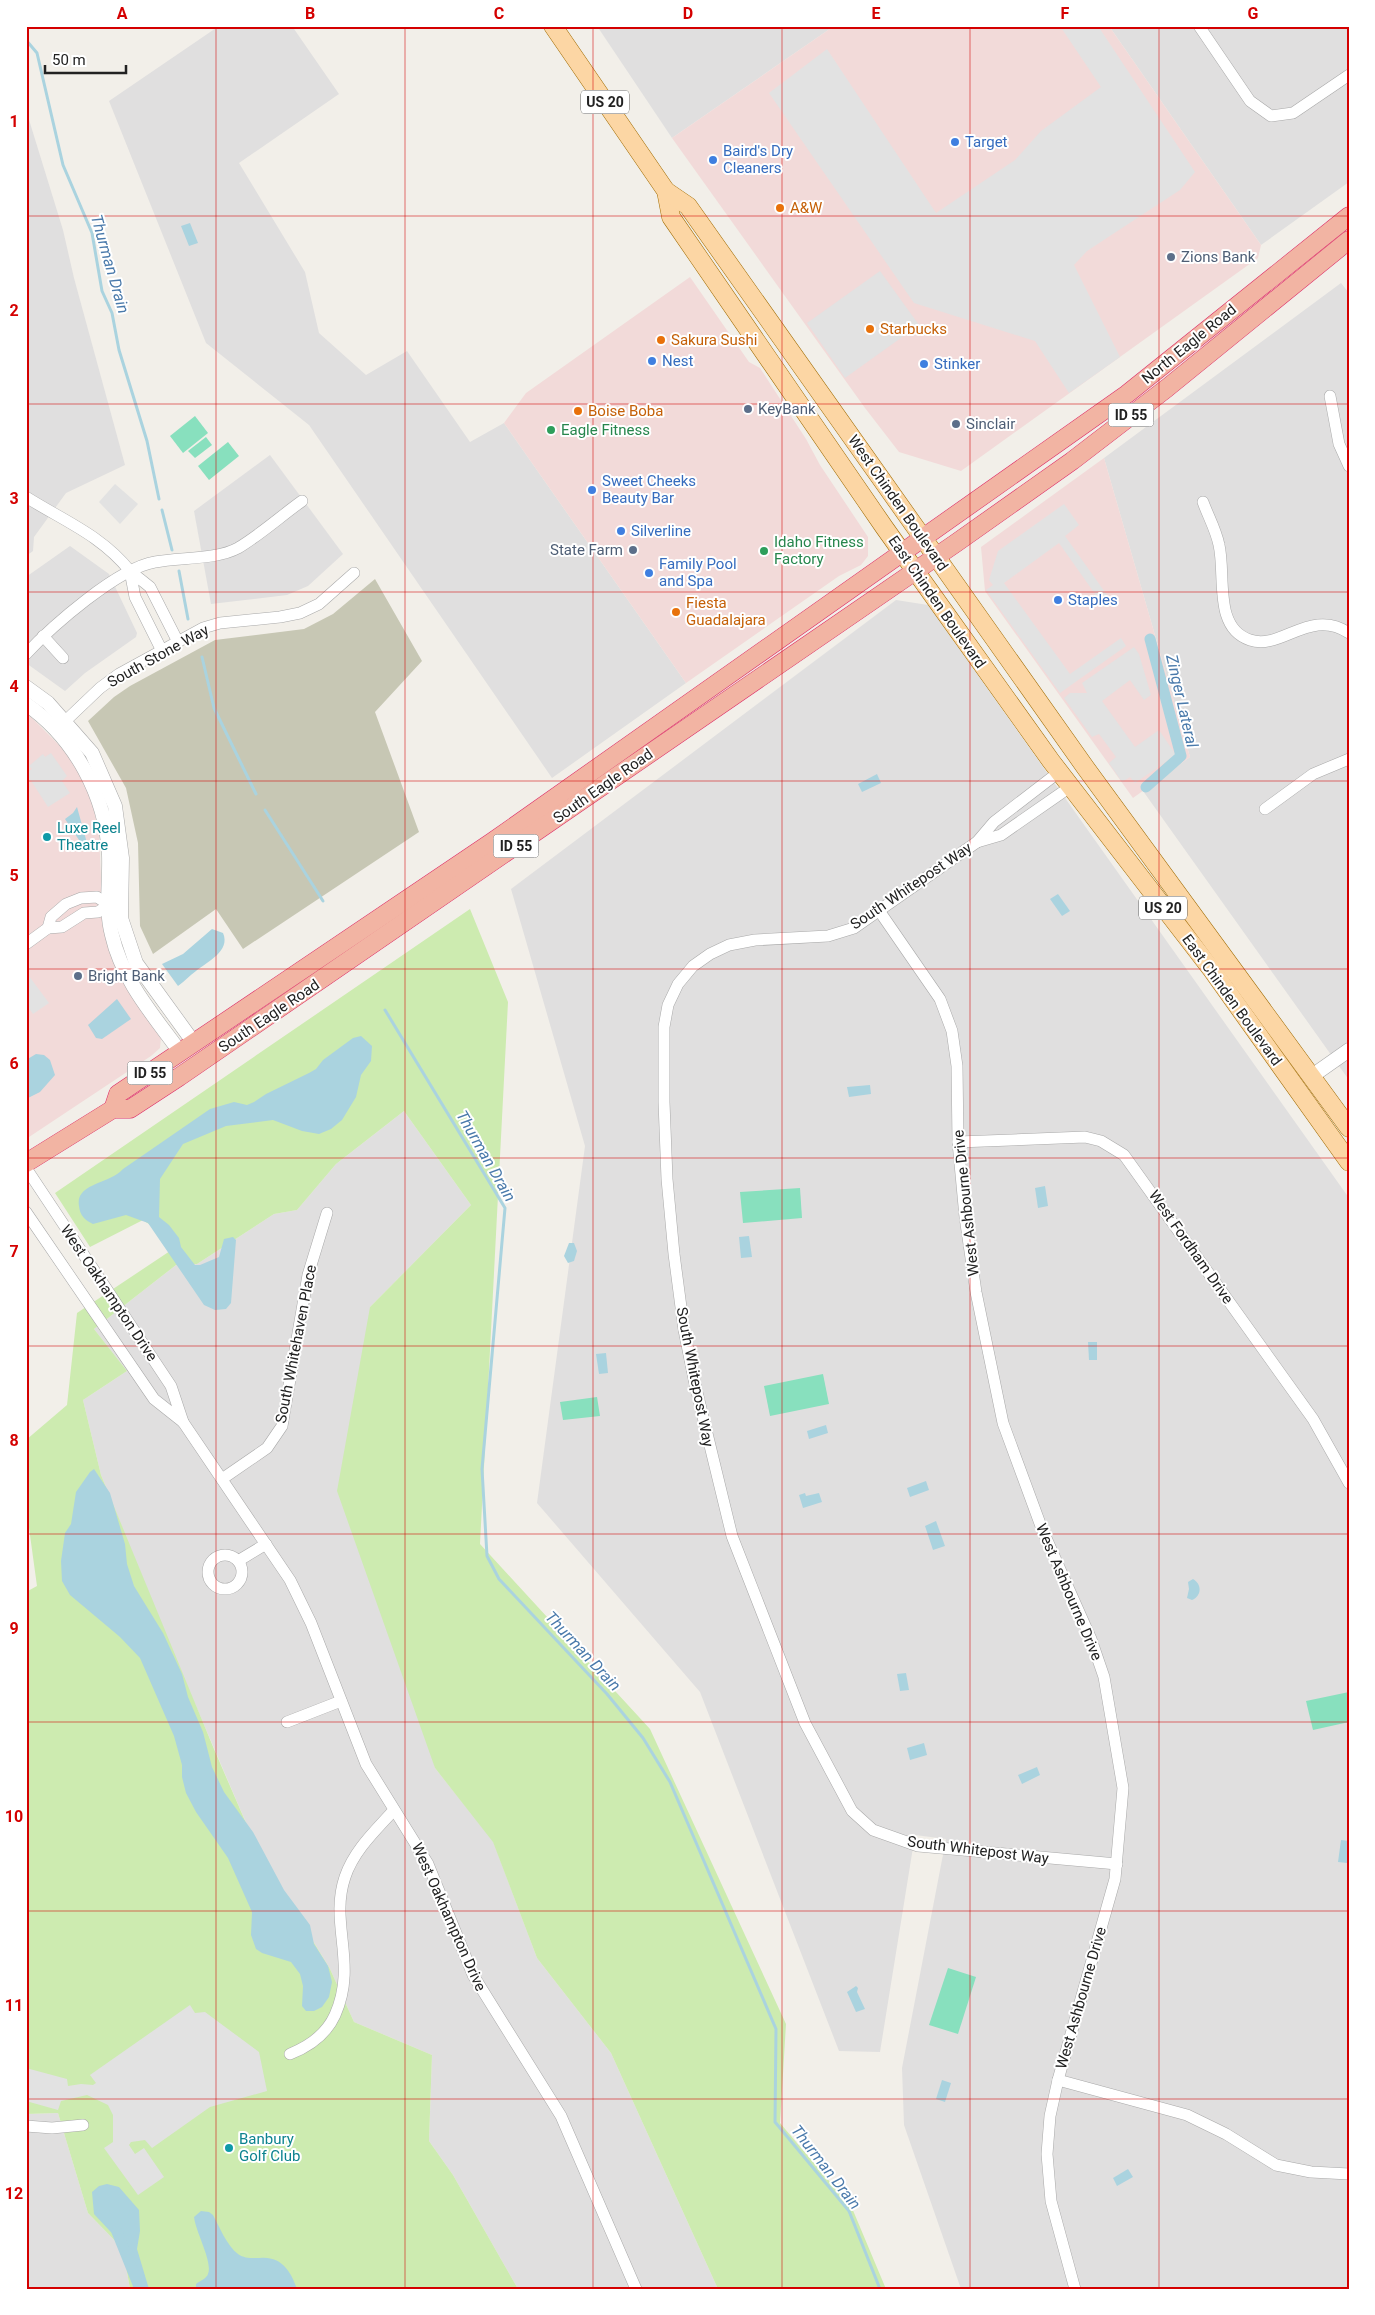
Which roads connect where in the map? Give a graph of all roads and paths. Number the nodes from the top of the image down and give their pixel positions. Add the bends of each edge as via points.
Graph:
1 (554, 26) edge
2 (1199, 26) edge
3 (1349, 75) edge
4 (666, 191) junction
5 (1349, 216) edge
6 (1349, 240) edge
7 (696, 255) junction
8 (768, 318) junction
9 (1330, 396) dead end
10 (1349, 466) edge
11 (26, 497) edge
12 (302, 501) dead end
13 (1203, 502) dead end
14 (922, 538) junction
15 (902, 552) junction
16 (935, 556) junction
17 (915, 570) junction
18 (130, 571) junction
19 (354, 573) dead end
20 (1349, 633) edge
21 (43, 636) junction
22 (178, 642) junction
23 (162, 651) junction
24 (26, 654) edge
25 (63, 658) dead end
26 (26, 687) edge
27 (26, 704) edge
28 (66, 721) junction
29 (55, 731) junction
30 (1349, 760) edge
31 (1059, 772) junction
32 (1070, 788) junction
33 (1265, 808) dead end
34 (1125, 822) joint
35 (502, 834) junction
36 (977, 842) junction
37 (115, 905) junction
38 (880, 912) junction
39 (48, 928) junction
40 (26, 944) edge
41 (327, 952) junction
42 (351, 960) junction
43 (187, 1048) junction
44 (1349, 1050) edge
45 (182, 1075) junction
46 (1312, 1076) junction
47 (1306, 1102) junction
48 (113, 1109) junction
49 (1349, 1128) edge
50 (958, 1142) junction
51 (1349, 1147) edge
52 (1349, 1162) edge
53 (26, 1163) edge
54 (26, 1168) edge
55 (26, 1212) edge
56 (327, 1212) dead end
57 (183, 1422) junction
58 (222, 1479) junction
59 (1349, 1483) edge
60 (266, 1544) junction
61 (238, 1561) dead end
62 (341, 1701) junction
63 (287, 1722) dead end
64 (394, 1810) junction
65 (1116, 1864) junction
66 (290, 2054) dead end
67 (1058, 2080) junction
68 (83, 2125) dead end
69 (26, 2126) edge
70 (1349, 2174) edge
71 (636, 2289) edge
72 (1075, 2289) edge

1 - 4 main road, East Chinden Boulevard / US 20
2 - 3 street via 1250,101 1271,116 1293,113
4 - 7 main road, East Chinden Boulevard / US 20 via 671,217
4 - 8 main road, West Chinden Boulevard / US 20 via 688,206
5 - 14 highway, North Eagle Road / ID 55 via 1146,379
6 - 16 highway, North Eagle Road / ID 55 via 1080,455
7 - 8 main road via 713,259 744,303
7 - 15 main road, East Chinden Boulevard / US 20
8 - 14 main road, West Chinden Boulevard / US 20
9 - 10 street via 1339,444
11 - 18 street via 115,552
12 - 18 street via 236,549 153,562
13 - 20 street via 1219,544 1225,611 1230,626 1239,635 1260,642 1306,626 1323,624
14 - 15 highway, North Eagle Road / ID 55
14 - 16 main road, West Chinden Boulevard / US 20
15 - 17 main road, East Chinden Boulevard / US 20
15 - 35 highway, South Eagle Road / ID 55
16 - 17 highway, North Eagle Road / ID 55
16 - 34 main road, West Chinden Boulevard / US 20
17 - 31 main road, East Chinden Boulevard / US 20
17 - 42 highway, South Eagle Road / ID 55
18 - 21 street via 69,613
18 - 22 street via 150,587
18 - 23 street via 135,597
19 - 22 street, South Stone Way via 319,604 300,613 203,628
21 - 24 street
21 - 25 street
22 - 23 street, South Stone Way
23 - 28 street, South Stone Way via 119,674
26 - 28 street
27 - 29 street via 43,716
28 - 29 street, South Stone Way
28 - 37 street via 92,753 114,806 122,858
29 - 37 street via 73,750 94,787 105,822
30 - 33 street via 1313,774
31 - 32 main road, East Chinden Boulevard / US 20
31 - 36 street, South Whitepost Way via 994,822
32 - 36 street, South Whitepost Way via 1001,835
32 - 47 main road, East Chinden Boulevard / US 20 via 1212,970
34 - 46 main road, East Chinden Boulevard / US 20
35 - 41 highway, South Eagle Road / ID 55
35 - 42 highway via 498,844 477,860 360,940 353,946
36 - 38 street, South Whitepost Way
37 - 39 street via 98,912 84,913 62,927
37 - 39 street via 98,897 81,898 66,904 51,917
37 - 43 street via 136,963
38 - 50 street, West Ashbourne Drive via 936,992 952,1031 957,1066
38 - 65 street, South Whitepost Way via 854,928 828,936 755,940 729,945 693,966 678,984 668,1005 664,1026 664,1102 674,1254 690,1357 712,1457 732,1536 753,1594 805,1723 852,1811 873,1830 918,1846
39 - 40 street
41 - 43 highway, South Eagle Road / ID 55
41 - 45 highway via 321,969 190,1060 183,1067
42 - 45 highway, South Eagle Road / ID 55
43 - 48 highway, South Eagle Road / ID 55 via 118,1094
44 - 46 street
45 - 48 highway, South Eagle Road / ID 55 via 130,1109
46 - 49 main road, East Chinden Boulevard / US 20
47 - 51 main road
47 - 52 main road, East Chinden Boulevard / US 20
48 - 53 highway, South Eagle Road / ID 55
50 - 59 street, West Fordham Drive via 1085,1138 1101,1142 1124,1155 1313,1419
50 - 65 street, West Ashbourne Drive via 976,1292 1003,1423 1042,1529 1104,1677 1123,1788
54 - 57 street, West Oakhampton Drive via 171,1386
55 - 57 street, West Oakhampton Drive via 154,1399
56 - 58 street, South Whitehaven Place via 308,1275 282,1426 267,1448
57 - 58 street, West Oakhampton Drive
58 - 60 street, West Oakhampton Drive
60 - 61 street
60 - 62 street, West Oakhampton Drive via 304,1605
62 - 63 street
62 - 64 street, West Oakhampton Drive via 366,1764
64 - 66 street via 359,1850 345,1877 340,1910 346,1974 340,2004 329,2025 315,2041
64 - 71 street, West Oakhampton Drive via 428,1864 473,1975 561,2116
65 - 67 street, West Ashbourne Drive via 1115,1879
67 - 70 street via 1187,2115 1226,2134 1276,2165 1311,2172
67 - 72 street, West Ashbourne Drive via 1050,2116 1051,2201
68 - 69 street

